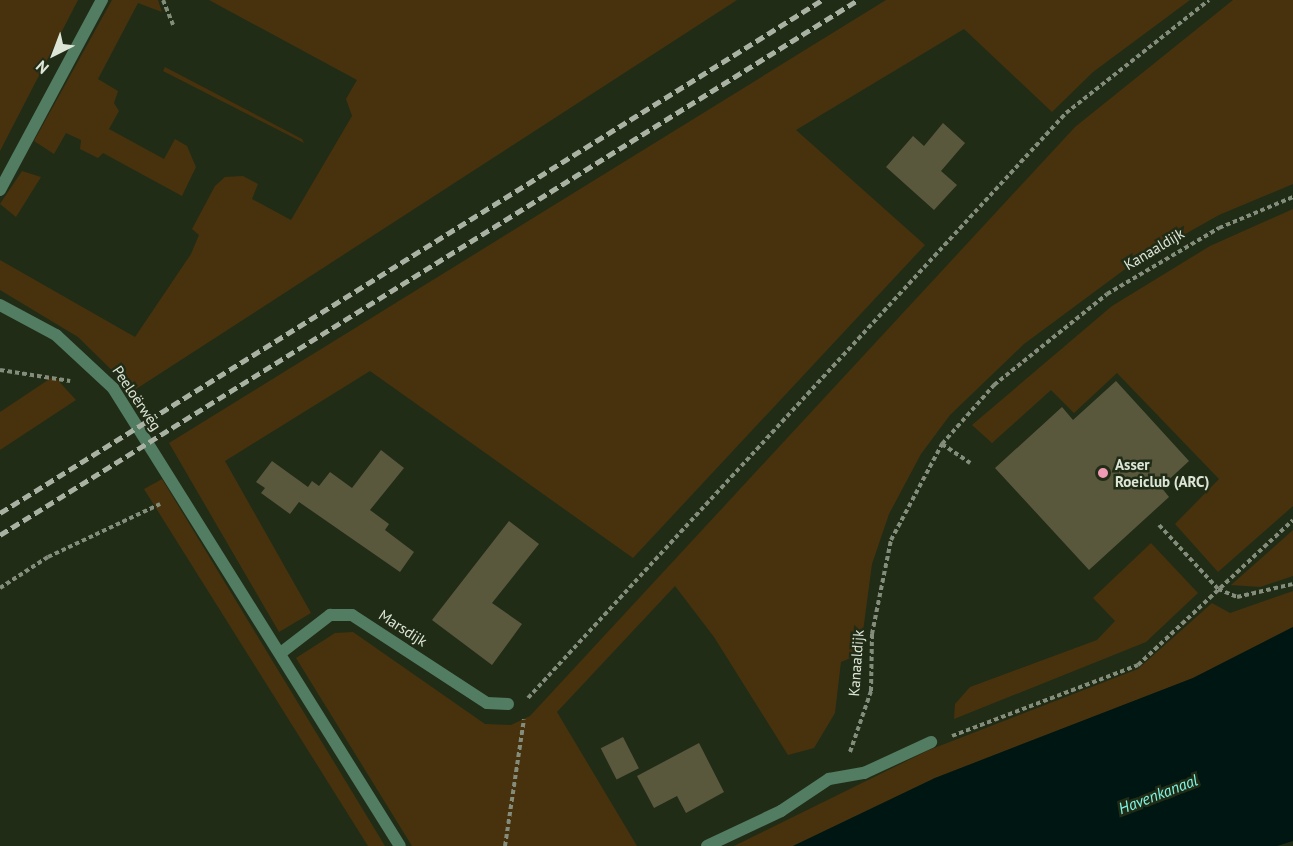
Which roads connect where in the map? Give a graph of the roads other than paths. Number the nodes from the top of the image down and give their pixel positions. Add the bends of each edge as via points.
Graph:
1 (102, 0) edge
2 (0, 190) edge
3 (0, 305) edge
4 (282, 652) junction
5 (508, 704) road end
6 (931, 742) road end
7 (400, 846) edge
8 (707, 846) edge

1 - 2 street
3 - 4 street, Peeloërweg via 56,335 99,370
4 - 5 street, Marsdijk via 330,615 352,615 487,703
4 - 7 street
6 - 8 street via 864,773 829,779 781,811

